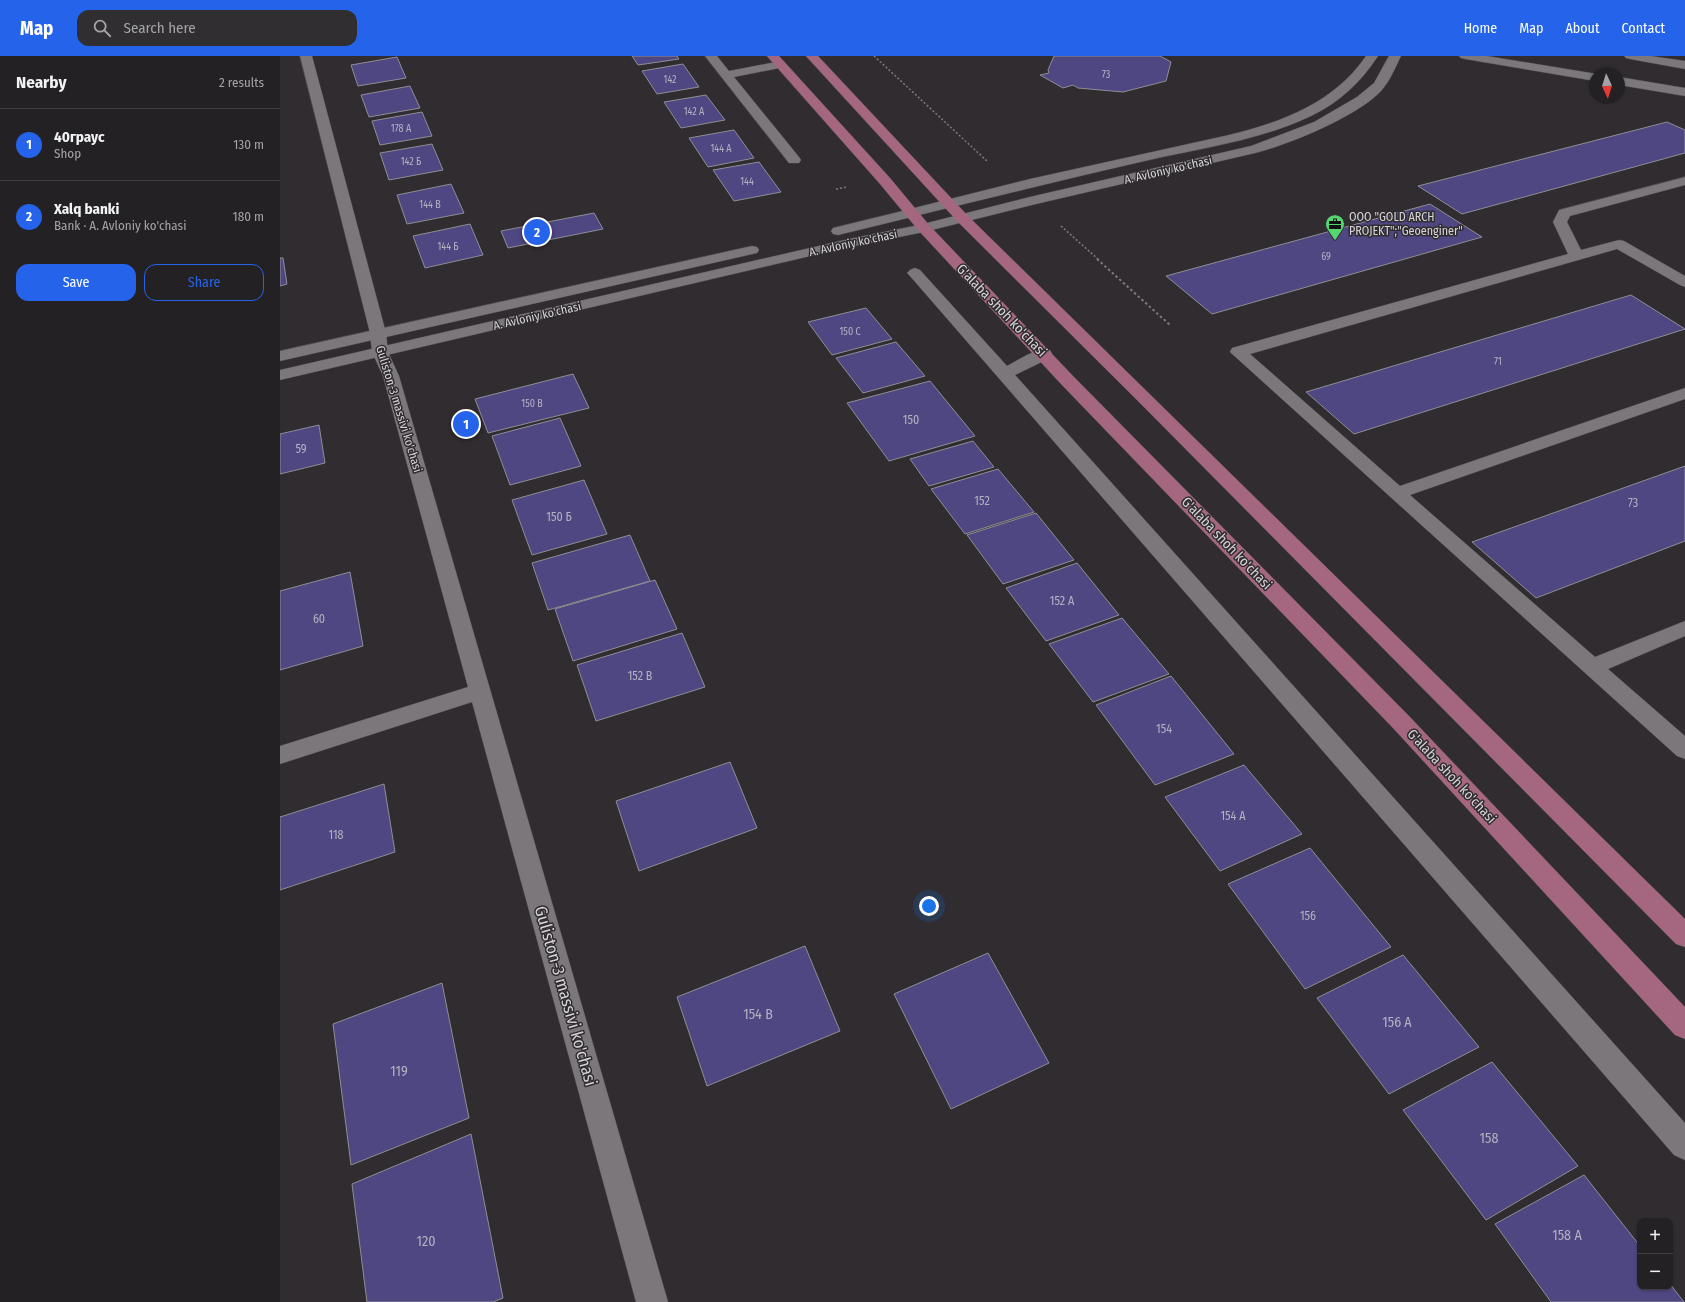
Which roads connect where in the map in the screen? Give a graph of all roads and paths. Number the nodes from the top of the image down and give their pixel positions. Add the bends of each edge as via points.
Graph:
1 (306, 56) edge
2 (711, 56) edge
3 (812, 56) edge
4 (1372, 56) edge
5 (1395, 56) edge
6 (1465, 56) edge
7 (1630, 56) edge
8 (777, 60) edge
9 (1685, 65) edge
10 (726, 75) junction
11 (1589, 76) edge
12 (1625, 82) edge
13 (1685, 92) edge
14 (794, 160) dead end
15 (1685, 181) edge
16 (948, 203) junction
17 (911, 213) junction
18 (963, 218) junction
19 (924, 228) junction
20 (793, 241) dead end
21 (770, 246) dead end
22 (1576, 256) junction
23 (915, 273) dead end
24 (1685, 282) edge
25 (379, 343) junction
26 (1044, 354) junction
27 (280, 356) edge
28 (1004, 374) junction
29 (280, 375) edge
30 (1685, 393) edge
31 (1397, 493) junction
32 (1685, 628) edge
33 (1592, 667) junction
34 (481, 691) junction
35 (1685, 750) edge
36 (280, 755) edge
37 (1685, 936) edge
38 (1685, 1026) edge
39 (1685, 1145) edge
40 (652, 1302) edge

1 - 25 street, Guliston-3 massivi ko'chasi
2 - 10 street
3 - 16 main road
4 - 16 street, A. Avloniy ko'chasi via 1352,84 1308,112 1280,124
5 - 18 street, A. Avloniy ko'chasi via 1378,86 1367,97 1342,113 1289,138 1255,149
6 - 11 street
7 - 9 street
8 - 10 street
8 - 17 main road, G'alaba shoh ko'chasi
10 - 14 street
12 - 13 street
15 - 22 street via 1564,213 1560,222
16 - 17 street, A. Avloniy ko'chasi
16 - 18 main road
17 - 19 main road, G'alaba shoh ko'chasi
17 - 20 street, A. Avloniy ko'chasi
18 - 19 street, A. Avloniy ko'chasi
18 - 37 main road
19 - 25 street, A. Avloniy ko'chasi
19 - 26 main road, G'alaba shoh ko'chasi
21 - 25 street, A. Avloniy ko'chasi
22 - 24 street via 1619,244
22 - 31 street via 1238,352
23 - 28 street
25 - 27 street, A. Avloniy ko'chasi
25 - 29 street, A. Avloniy ko'chasi
25 - 34 street, Guliston-3 massivi ko'chasi via 391,376
26 - 28 street
26 - 38 main road, G'alaba shoh ko'chasi via 1401,722
28 - 39 street
30 - 31 street
31 - 33 street
32 - 33 street
33 - 35 street
34 - 36 street
34 - 40 street, Guliston-3 massivi ko'chasi

